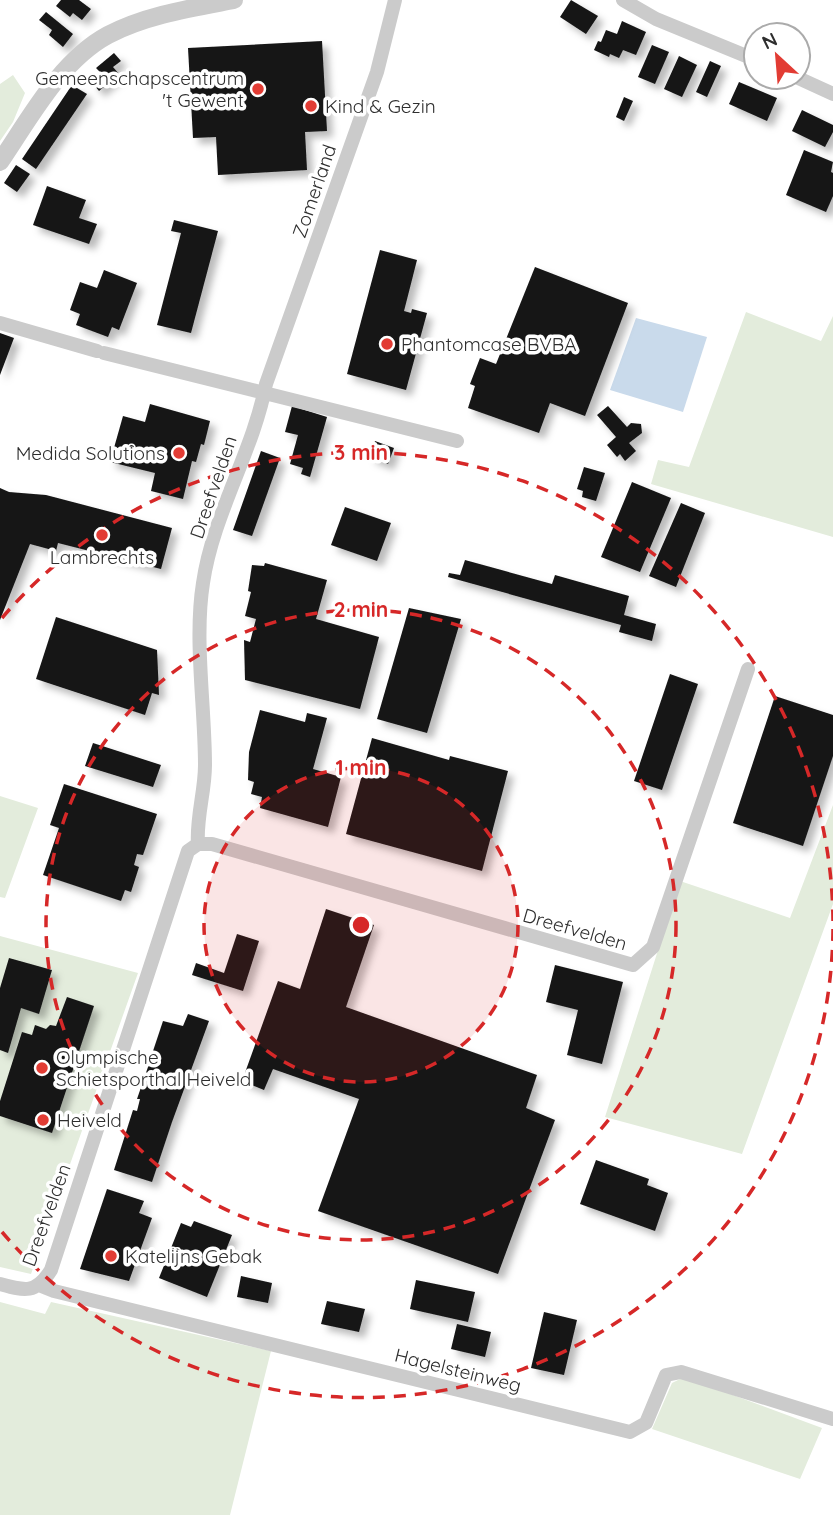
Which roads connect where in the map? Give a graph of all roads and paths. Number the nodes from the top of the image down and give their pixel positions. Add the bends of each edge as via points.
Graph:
1 (234, 0) edge
2 (395, 0) edge
3 (623, 0) edge
4 (742, 55) edge
5 (812, 84) edge
6 (833, 94) edge
7 (0, 162) edge
8 (0, 323) edge
9 (264, 394) junction
10 (457, 441) dead end
11 (748, 669) dead end
12 (198, 844) junction
13 (0, 1284) edge
14 (39, 1285) junction
15 (833, 1419) edge

1 - 7 street via 138,22 106,36 48,92
2 - 9 street, Zomerland via 377,72
3 - 4 street
5 - 6 street
8 - 9 street
9 - 10 street
9 - 12 street, Dreefvelden via 203,582 205,785
11 - 12 street, Dreefvelden via 653,947 633,965 212,844
12 - 14 street, Dreefvelden via 188,851 51,1269
13 - 14 street, Dreefvelden via 23,1290
14 - 15 street, Hagelsteinweg via 631,1432 646,1423 666,1375 681,1372

